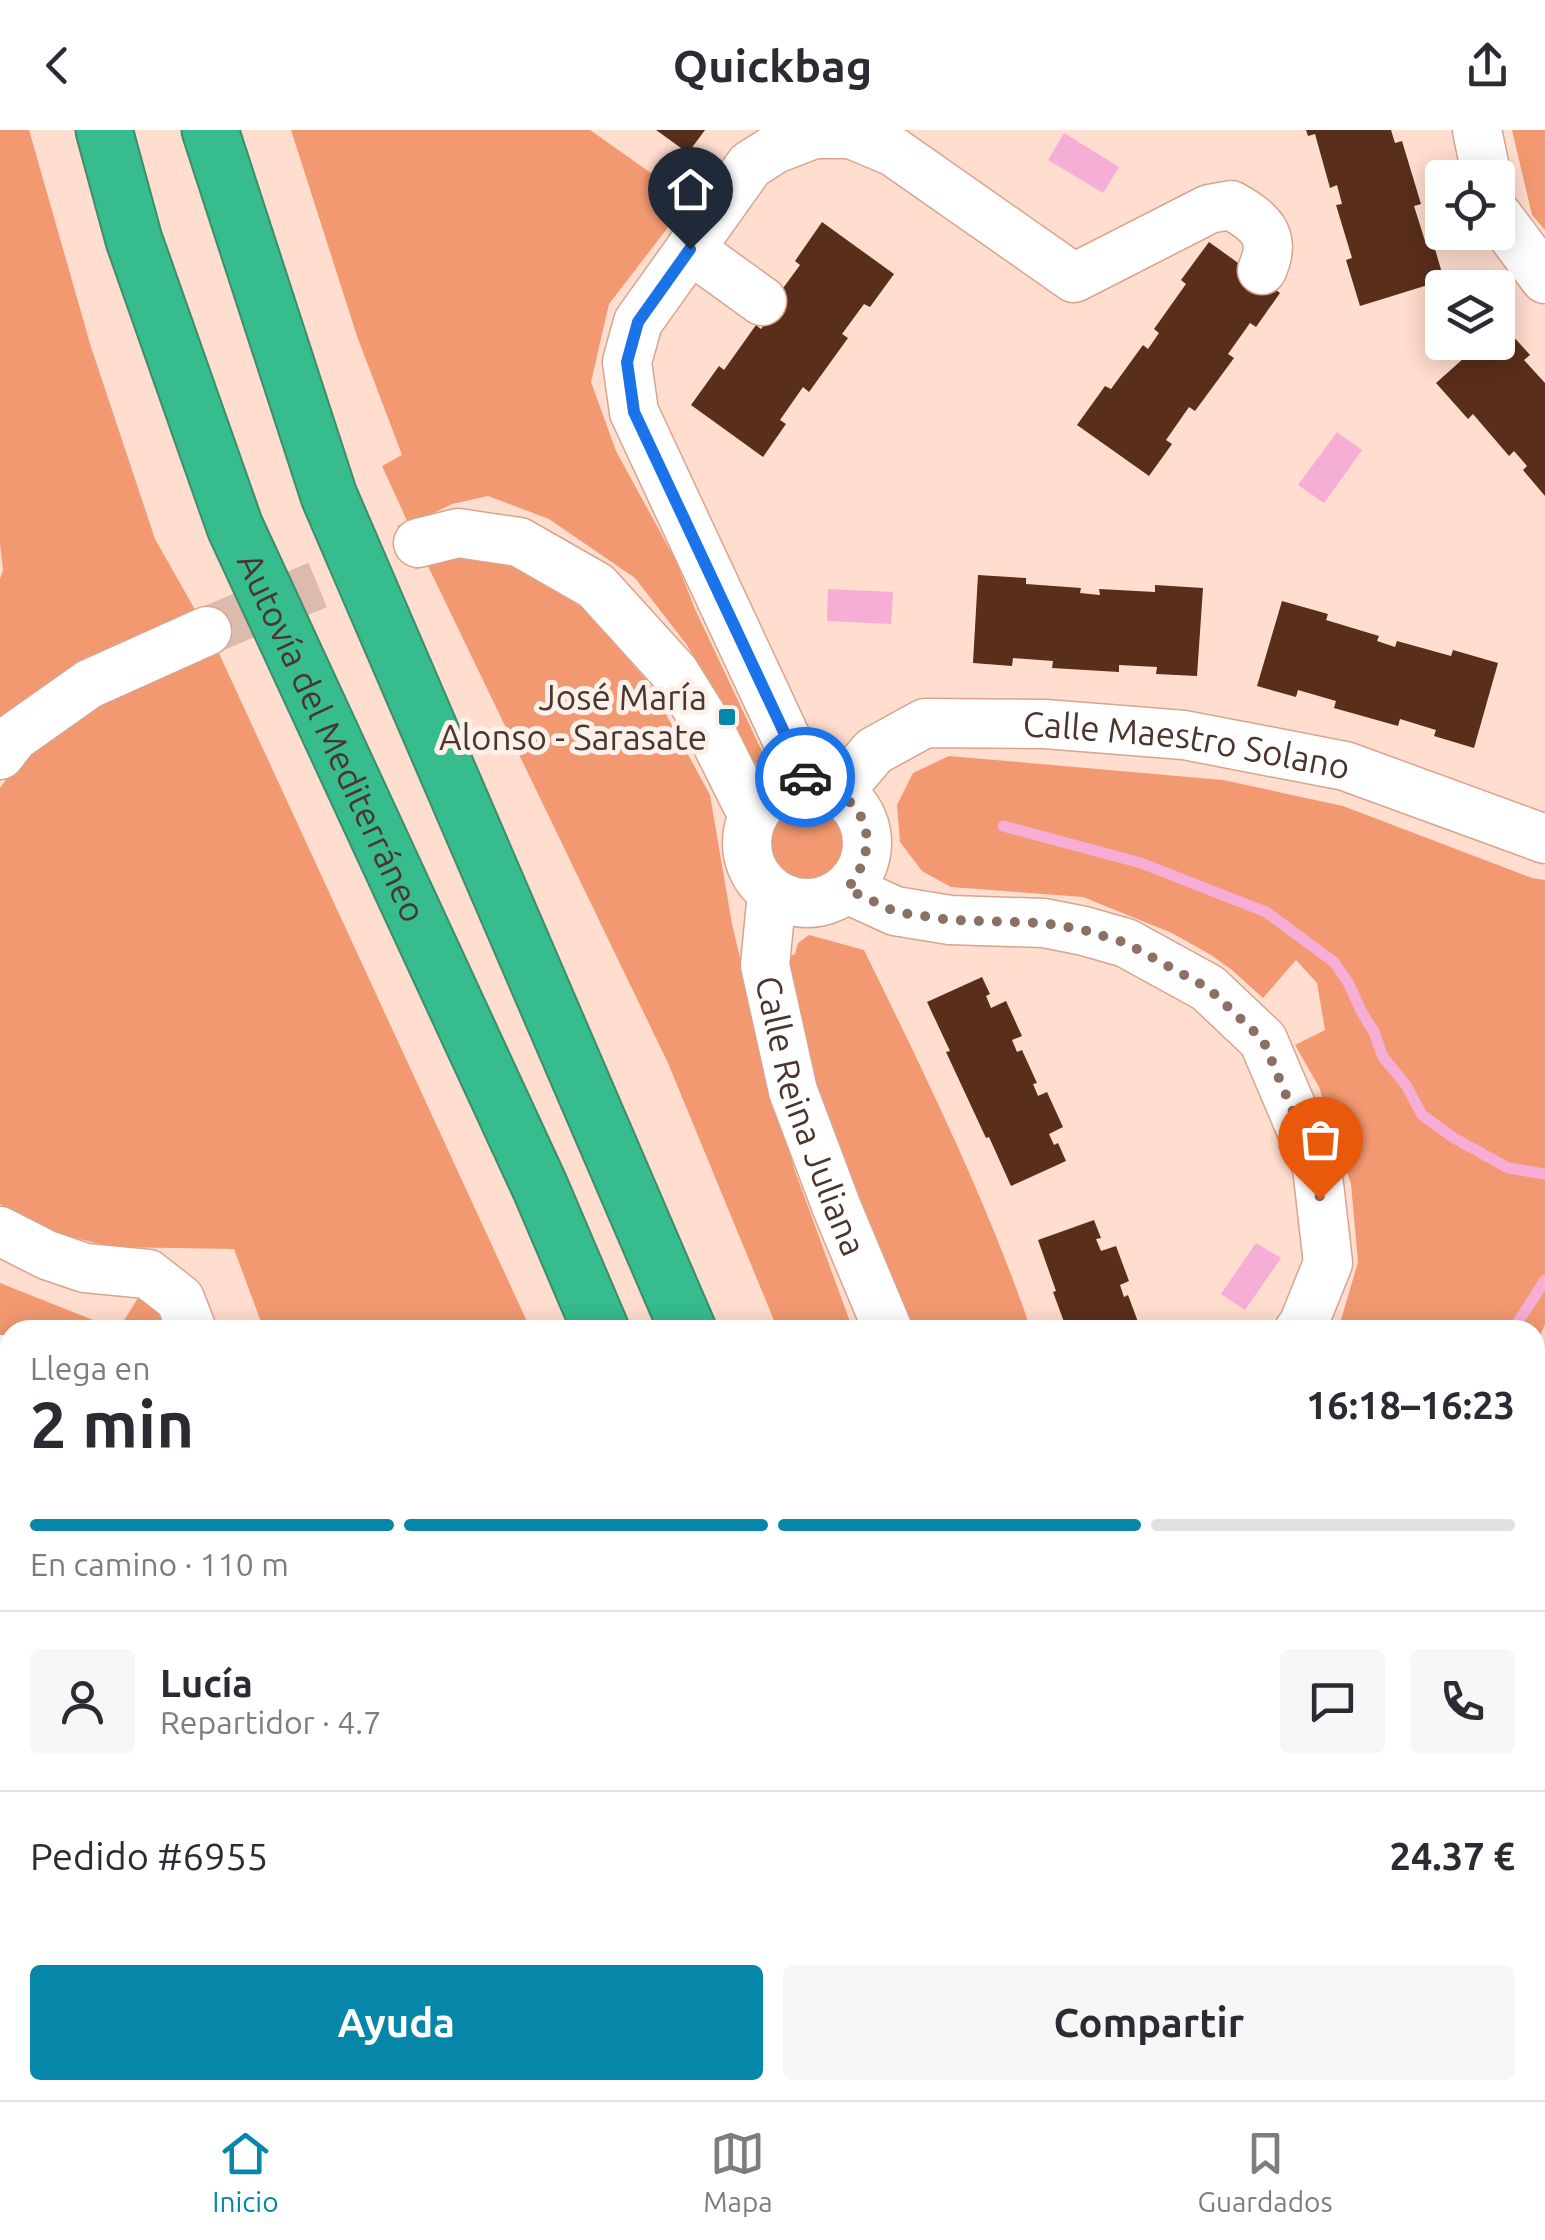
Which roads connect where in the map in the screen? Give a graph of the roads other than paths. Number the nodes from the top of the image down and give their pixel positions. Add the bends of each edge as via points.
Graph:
1 (104, 130) edge
2 (210, 130) edge
3 (1477, 130) edge
4 (1483, 160) edge
5 (1515, 239) edge
6 (690, 249) junction
7 (1262, 270) dead end
8 (1545, 279) edge
9 (762, 301) dead end
10 (418, 543) tunnel mouth
11 (207, 631) tunnel mouth
12 (0, 754) edge
13 (823, 787) junction
14 (753, 816) junction
15 (1545, 839) edge
16 (847, 889) junction
17 (772, 893) junction
18 (0, 1232) edge
19 (188, 1320) edge
20 (596, 1320) edge
21 (684, 1320) edge
22 (884, 1320) edge
23 (1305, 1320) edge

1 - 20 highway, Autovía del Mediterráneo via 134,240 235,527
2 - 21 highway via 329,496
3 - 4 street
5 - 8 street
6 - 7 street via 750,166 814,134 850,134 894,152 1074,278 1231,204 1256,219 1267,237
6 - 9 street
6 - 13 street via 638,322 627,362 634,412
10 - 14 street via 458,533 520,542 596,586 676,673
11 - 12 street via 89,684
13 - 14 street via 791,785
13 - 15 street, Calle Maestro Solano via 925,723 1046,724 1184,735 1345,766
13 - 16 street via 852,802 866,827 865,860
14 - 17 street via 747,832 750,866
16 - 17 street via 810,904
16 - 23 street via 896,912 1084,930 1126,943 1208,988 1263,1040 1316,1167 1328,1263
17 - 22 street, Calle Reina Juliana via 765,965 793,1091
18 - 19 street via 85,1268 148,1274 180,1299

